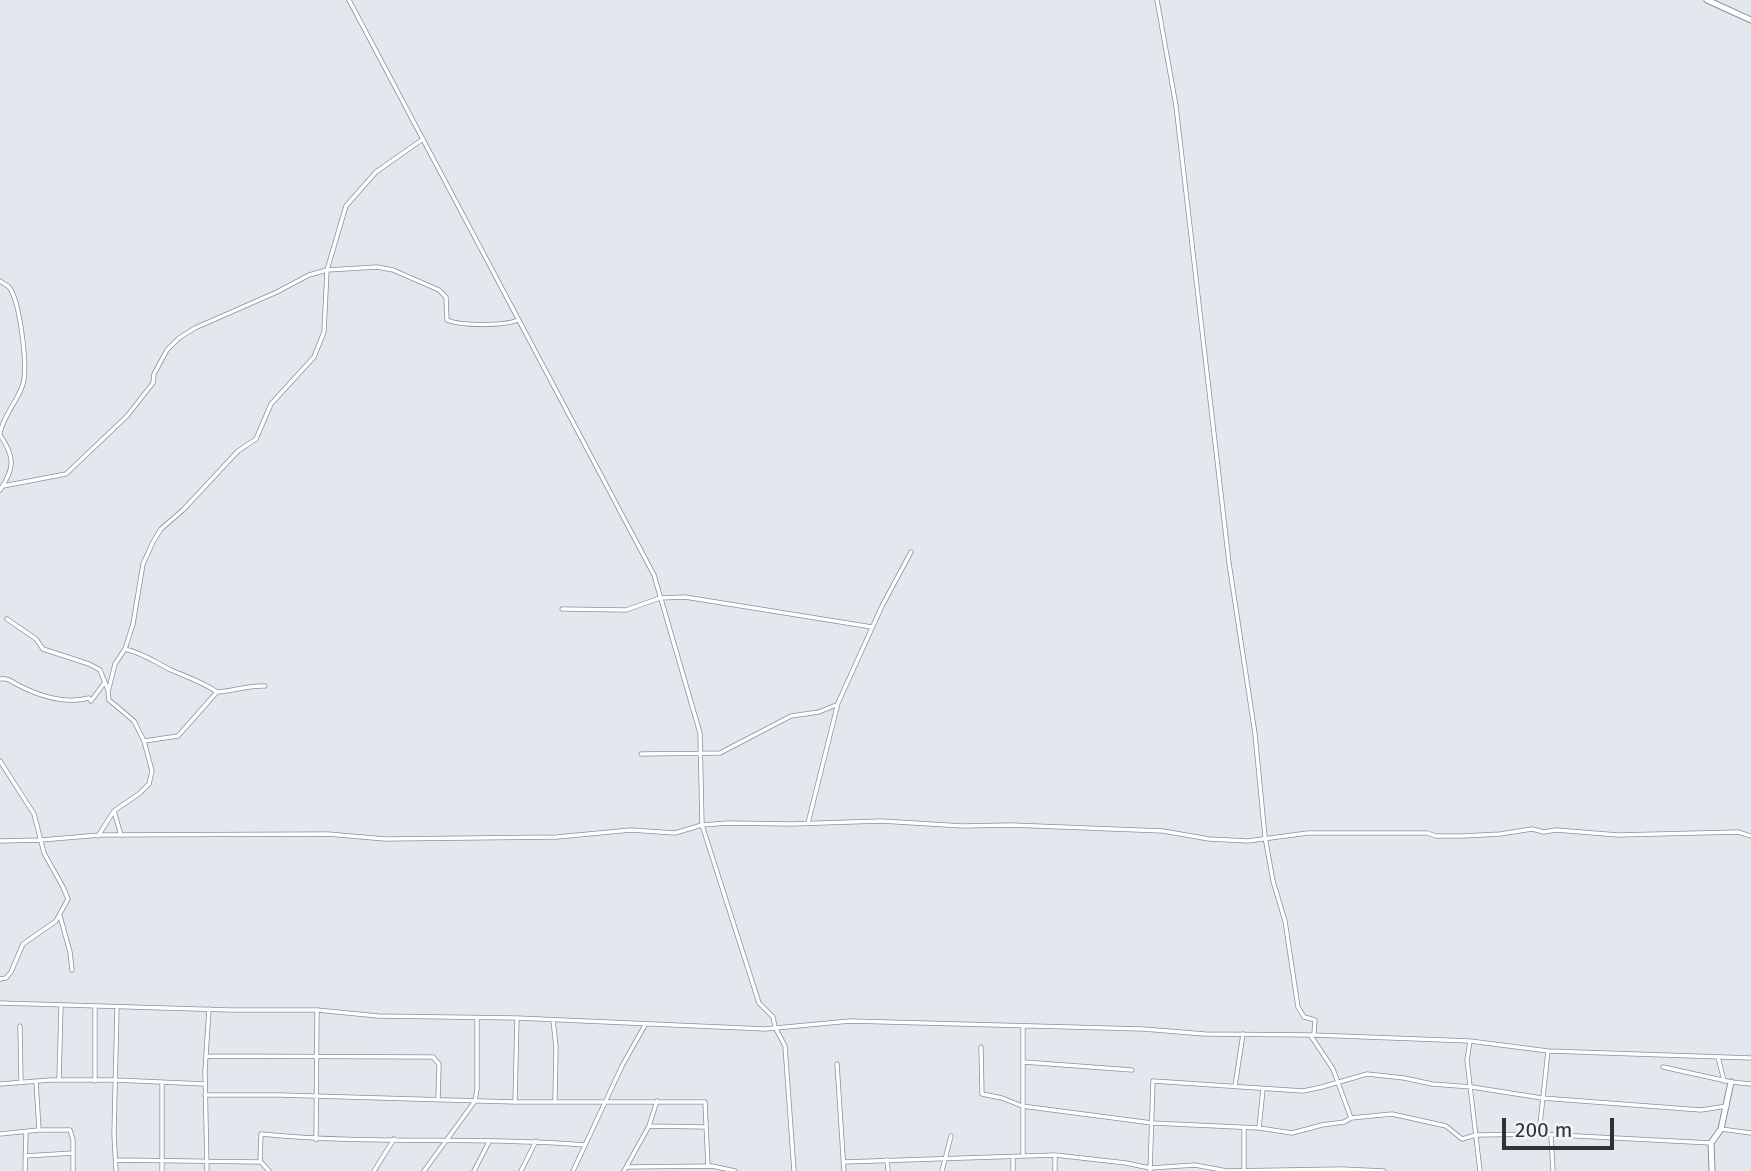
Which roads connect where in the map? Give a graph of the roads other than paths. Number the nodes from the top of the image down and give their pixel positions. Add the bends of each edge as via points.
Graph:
1 (349, 0) edge
2 (1157, 0) edge
3 (1707, 0) edge
4 (1751, 20) edge
5 (423, 139) junction
6 (327, 270) junction
7 (0, 281) edge
8 (518, 320) junction
9 (0, 434) edge
10 (1, 488) edge
11 (911, 552) dead end
12 (660, 598) junction
13 (562, 609) dead end
14 (7, 620) dead end
15 (873, 627) junction
16 (125, 649) junction
17 (112, 676) junction
18 (0, 679) edge
19 (106, 681) junction
20 (265, 686) dead end
21 (108, 692) junction
22 (217, 692) junction
23 (838, 703) junction
24 (144, 741) junction
25 (641, 754) dead end
26 (700, 754) junction
27 (0, 761) edge
28 (114, 810) junction
29 (808, 823) junction
30 (702, 825) junction
31 (98, 835) junction
32 (121, 836) junction
33 (1751, 836) edge
34 (1265, 837) junction
35 (0, 841) edge
36 (41, 841) junction
37 (60, 916) junction
38 (72, 970) dead end
39 (0, 979) edge
40 (0, 1003) edge
41 (61, 1006) junction
42 (95, 1006) junction
43 (117, 1007) junction
44 (209, 1009) junction
45 (317, 1010) junction
46 (477, 1018) junction
47 (517, 1018) junction
48 (553, 1019) junction
49 (645, 1025) junction
50 (20, 1026) dead end
51 (1023, 1026) junction
52 (775, 1027) junction
53 (1243, 1034) junction
54 (1312, 1035) junction
55 (1470, 1041) junction
56 (981, 1047) dead end
57 (1548, 1051) junction
58 (206, 1056) junction
59 (1718, 1057) junction
60 (317, 1058) junction
61 (1751, 1058) edge
62 (1024, 1062) junction
63 (837, 1064) dead end
64 (1663, 1067) dead end
65 (1132, 1070) dead end
66 (59, 1080) junction
67 (115, 1080) junction
68 (36, 1081) junction
69 (95, 1081) junction
70 (21, 1082) junction
71 (1337, 1082) junction
72 (1728, 1082) junction
73 (162, 1083) junction
74 (0, 1084) edge
75 (205, 1084) junction
76 (1751, 1084) edge
77 (1236, 1086) junction
78 (1472, 1087) junction
79 (1263, 1089) junction
80 (205, 1096) junction
81 (314, 1097) junction
82 (1542, 1098) junction
83 (438, 1100) junction
84 (475, 1101) junction
85 (606, 1101) junction
86 (657, 1101) junction
87 (514, 1102) junction
88 (555, 1102) junction
89 (1727, 1106) junction
90 (1022, 1107) junction
91 (1351, 1118) junction
92 (1152, 1123) junction
93 (649, 1126) junction
94 (706, 1127) junction
95 (1244, 1128) junction
96 (1259, 1128) junction
97 (1721, 1129) junction
98 (38, 1130) junction
99 (26, 1132) junction
100 (1751, 1133) edge
101 (0, 1134) edge
102 (1539, 1134) junction
103 (1476, 1135) junction
104 (951, 1136) dead end
105 (1551, 1136) junction
106 (394, 1139) junction
107 (316, 1140) junction
108 (447, 1141) junction
109 (489, 1141) junction
110 (536, 1141) junction
111 (1711, 1143) junction
112 (585, 1145) junction
113 (73, 1153) junction
114 (1055, 1155) junction
115 (25, 1156) junction
116 (1023, 1156) junction
117 (1013, 1157) junction
118 (945, 1158) junction
119 (116, 1160) junction
120 (887, 1160) junction
121 (161, 1161) junction
122 (207, 1161) junction
123 (260, 1162) junction
124 (843, 1162) junction
125 (1108, 1162) junction
126 (708, 1166) junction
127 (626, 1169) edge
128 (657, 1169) edge
129 (1244, 1169) junction
130 (1150, 1170) edge
131 (1287, 1170) edge
132 (1341, 1170) edge
133 (25, 1171) edge
134 (73, 1171) edge
135 (116, 1171) edge
136 (162, 1171) edge
137 (207, 1171) edge
138 (269, 1171) edge
139 (374, 1171) edge
140 (424, 1171) edge
141 (474, 1171) edge
142 (521, 1171) edge
143 (573, 1171) edge
144 (735, 1171) edge
145 (794, 1171) edge
146 (844, 1171) edge
147 (888, 1171) edge
148 (942, 1171) edge
149 (1013, 1171) edge
150 (1055, 1171) edge
151 (1108, 1171) edge
152 (1227, 1171) edge
153 (1384, 1171) edge
154 (1480, 1171) edge
155 (1553, 1171) edge
156 (1712, 1171) edge

1 - 5 street
2 - 34 street via 1176,106
3 - 4 street
5 - 6 street via 376,172 354,195 346,206
5 - 8 street
6 - 8 street via 393,270 439,290 446,297 447,320 459,325
6 - 10 street via 195,327 167,350 146,394 75,468
6 - 16 street via 324,331 314,357 271,404 256,439 238,451 161,529 143,564
7 - 9 street via 16,304 25,360 23,384
8 - 12 street via 654,575
9 - 10 street via 11,452 12,464
11 - 15 street
12 - 13 street via 626,610
12 - 15 street via 685,597
12 - 26 street via 700,733
14 - 19 street via 43,649 100,670
15 - 23 street
16 - 17 street
16 - 22 street
17 - 19 street
17 - 21 street
18 - 19 street via 46,696 78,701 91,701
19 - 21 street
20 - 22 street
21 - 24 street via 109,700 134,721
22 - 24 street via 178,736
23 - 26 street via 829,710 791,716 720,753
23 - 29 street
24 - 28 street via 152,771 149,784
25 - 26 street
26 - 30 street
27 - 36 street via 34,814
28 - 31 street
28 - 32 street
29 - 30 street
29 - 34 street via 881,821 1163,831 1248,841
30 - 32 street via 675,833 631,830 557,837
30 - 52 street via 758,1000 773,1017
31 - 32 street
31 - 36 street
33 - 34 street via 1738,832 1618,835 1532,829 1463,836 1308,833
34 - 54 street via 1298,1007 1304,1017 1315,1020
35 - 36 street
36 - 37 street via 68,899
37 - 38 street
37 - 39 street via 23,943 11,972
40 - 41 street
41 - 42 street
41 - 66 street
42 - 43 street
42 - 69 street
43 - 44 street
43 - 67 street
44 - 45 street
44 - 58 street
45 - 46 street
45 - 60 street
46 - 47 street
46 - 84 street
47 - 48 street
47 - 87 street
48 - 49 street
48 - 88 street
49 - 52 street
49 - 85 street
50 - 70 street
51 - 52 street via 850,1021
51 - 53 street
51 - 62 street
52 - 145 street via 785,1046
53 - 54 street
53 - 77 street
54 - 55 street
54 - 71 street
55 - 57 street
55 - 78 street via 1467,1060
56 - 90 street via 982,1094
57 - 59 street
57 - 82 street
58 - 60 street
58 - 75 street
59 - 61 street
59 - 72 street
60 - 81 street
60 - 83 street via 433,1057 439,1064
62 - 65 street
62 - 90 street
63 - 124 street
64 - 72 street
66 - 68 street
66 - 69 street
67 - 69 street
67 - 73 street
67 - 119 street
68 - 70 street
68 - 98 street
70 - 74 street
71 - 78 street via 1367,1074
71 - 79 street via 1303,1090
71 - 91 street
72 - 76 street
72 - 89 street
73 - 75 street
73 - 121 street
75 - 80 street
77 - 79 street
77 - 92 street via 1153,1081
78 - 82 street
78 - 103 street
79 - 96 street
80 - 81 street
80 - 122 street
81 - 83 street
81 - 107 street
82 - 89 street via 1701,1110
82 - 102 street
83 - 84 street
84 - 87 street
84 - 108 street
85 - 86 street
85 - 88 street
85 - 112 street
86 - 93 street
86 - 94 street via 705,1102
87 - 88 street
89 - 97 street
90 - 92 street
90 - 116 street
91 - 96 street via 1292,1133
91 - 103 street via 1392,1114 1446,1126 1462,1139
92 - 95 street
92 - 130 street
93 - 94 street
93 - 127 street
94 - 126 street
95 - 96 street
95 - 129 street
97 - 100 street
97 - 111 street
98 - 99 street
98 - 113 street via 69,1130
99 - 101 street
99 - 115 street
102 - 103 street
102 - 105 street
103 - 154 street
104 - 118 street
105 - 111 street
105 - 155 street
106 - 107 street
106 - 108 street
106 - 139 street
107 - 123 street via 261,1134
108 - 109 street
108 - 140 street
109 - 110 street
109 - 141 street
110 - 112 street
110 - 142 street
111 - 156 street
112 - 143 street
113 - 115 street
113 - 134 street
114 - 116 street
114 - 125 street
114 - 150 street
115 - 133 street
116 - 117 street
117 - 118 street
117 - 149 street
118 - 120 street
118 - 148 street
119 - 121 street
119 - 135 street
120 - 124 street
120 - 147 street
121 - 122 street
121 - 136 street
122 - 123 street
122 - 137 street
123 - 138 street
124 - 146 street
125 - 130 street
125 - 151 street
126 - 128 street
126 - 144 street
127 - 128 street
129 - 131 street
129 - 152 street
130 - 152 street via 1195,1165
131 - 132 street
132 - 153 street

